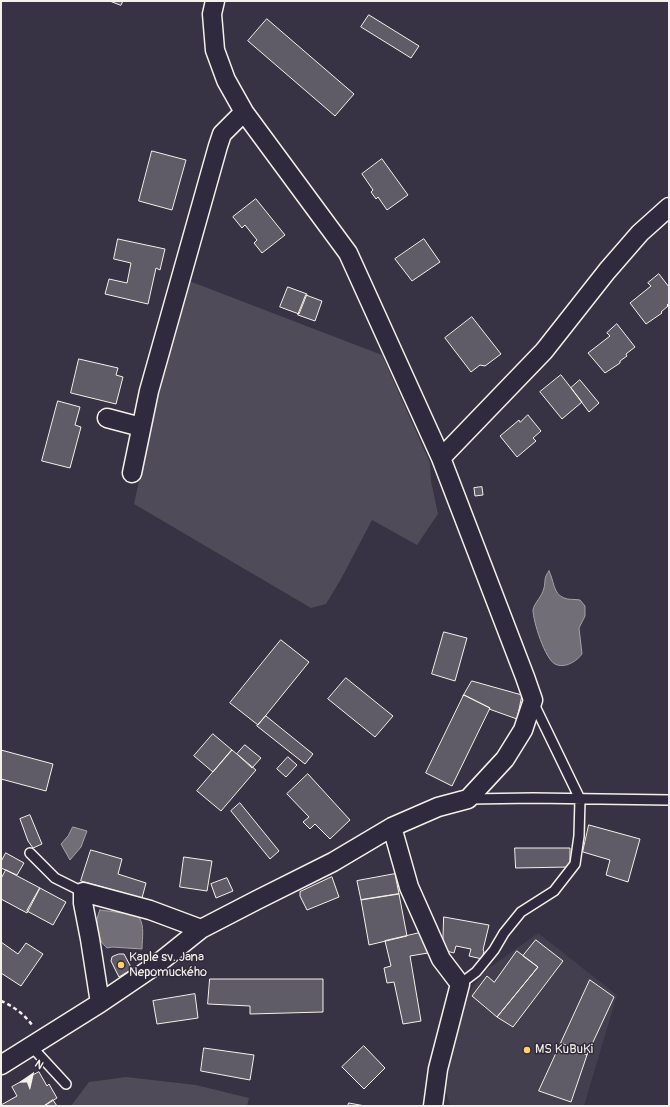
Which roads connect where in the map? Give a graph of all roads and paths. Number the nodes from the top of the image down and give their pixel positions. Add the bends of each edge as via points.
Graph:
1 (215, 1) edge
2 (244, 112) junction
3 (669, 207) edge
4 (107, 418) dead end
5 (141, 427) junction
6 (441, 458) junction
7 (132, 473) dead end
8 (533, 700) junction
9 (468, 799) junction
10 (580, 799) junction
11 (669, 800) edge
12 (392, 827) junction
13 (30, 854) dead end
14 (83, 892) junction
15 (201, 929) junction
16 (460, 984) junction
17 (1, 1002) edge
18 (100, 1003) junction
19 (36, 1042) junction
20 (1, 1065) edge
21 (66, 1084) dead end
22 (433, 1106) edge

1 - 2 street via 212,14 216,50 226,80
2 - 5 street via 222,134 218,146
2 - 6 street via 348,253
3 - 6 street via 640,233 607,271 544,351
4 - 5 street
5 - 7 street
6 - 8 street
8 - 9 street via 523,730 505,759
8 - 10 lane
9 - 10 lane
9 - 12 street via 438,807
10 - 11 lane
10 - 16 lane via 575,864 554,891 521,912 476,972
12 - 15 street via 333,862
12 - 16 street via 409,887 441,959
13 - 14 lane via 55,878
14 - 15 street via 150,910
14 - 18 street via 82,903
15 - 18 street via 156,965
16 - 22 street via 438,1069
17 - 19 path via 8,1004 28,1020
18 - 19 street
19 - 20 street
19 - 21 lane

